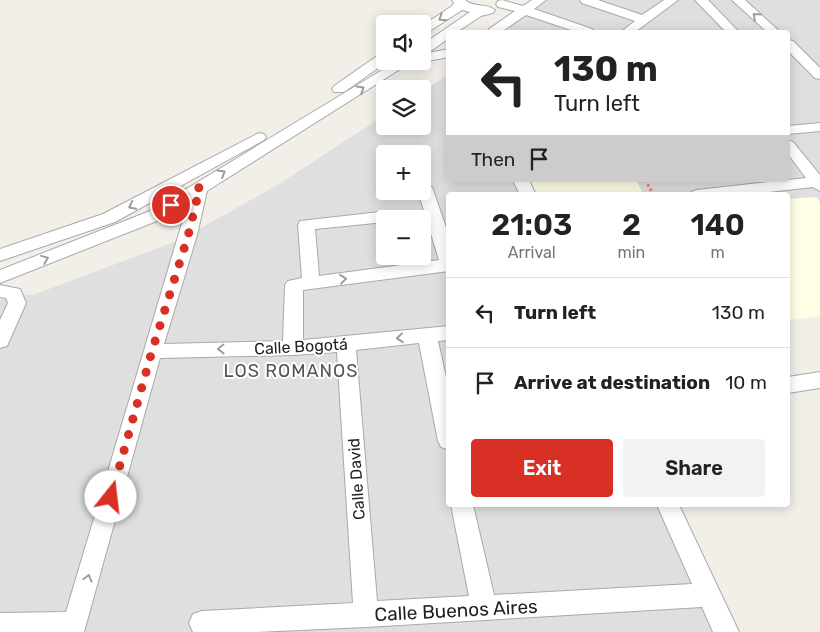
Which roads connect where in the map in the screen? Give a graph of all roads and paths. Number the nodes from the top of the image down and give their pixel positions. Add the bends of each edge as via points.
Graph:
1 (540, 0) edge
2 (586, 0) edge
3 (672, 0) edge
4 (701, 0) edge
5 (738, 0) edge
6 (459, 2) edge
7 (502, 2) edge
8 (486, 10) junction
9 (524, 10) junction
10 (644, 20) junction
11 (431, 26) edge
12 (452, 30) edge
13 (496, 30) edge
14 (582, 30) edge
15 (630, 30) edge
16 (732, 30) edge
17 (772, 30) edge
18 (446, 34) edge
19 (431, 45) edge
20 (790, 46) edge
21 (446, 54) edge
22 (431, 56) edge
23 (376, 63) edge
24 (790, 66) edge
25 (815, 68) edge
26 (393, 70) edge
27 (820, 127) edge
28 (790, 133) edge
29 (790, 136) edge
30 (818, 184) edge
31 (200, 187) junction
32 (730, 192) edge
33 (429, 200) edge
34 (376, 217) edge
35 (0, 255) edge
36 (446, 255) edge
37 (446, 265) edge
38 (0, 277) edge
39 (303, 284) junction
40 (0, 291) edge
41 (446, 333) edge
42 (427, 335) junction
43 (0, 341) edge
44 (346, 344) junction
45 (293, 348) junction
46 (152, 351) junction
47 (820, 380) edge
48 (790, 385) edge
49 (446, 427) edge
50 (462, 507) edge
51 (669, 507) edge
52 (709, 595) junction
53 (484, 608) junction
54 (366, 614) junction
55 (202, 623) dead end
56 (0, 625) edge
57 (726, 632) edge

1 - 9 street
2 - 10 street
3 - 10 street
4 - 16 street
17 -> 5 street
6 - 8 street via 473,10
6 -> 11 street via 456,8
7 - 8 street
7 - 9 street
8 - 12 street
9 - 13 street
9 - 14 street
10 - 15 street
18 - 19 street
20 - 25 street
21 - 22 street
23 -> 35 street via 306,112 109,218
24 - 25 street
31 -> 26 street
27 - 28 street
29 - 30 street
30 - 32 street
38 -> 31 street via 156,215
31 - 46 street
33 - 36 street
34 - 39 street via 306,225
39 -> 37 street
39 - 45 street
40 - 43 street via 14,293 18,304
41 - 42 street, Calle Bogotá
42 -> 44 street, Calle Bogotá
42 - 49 street
44 - 45 street, Calle Bogotá
44 - 54 street, Calle David
45 -> 46 street, Calle Bogotá
56 -> 46 street via 75,624
47 - 48 street
50 - 53 street
51 - 52 street
52 - 53 street, Calle Buenos Aires
52 - 57 street
53 - 54 street, Calle Buenos Aires
54 - 55 street, Calle Buenos Aires

